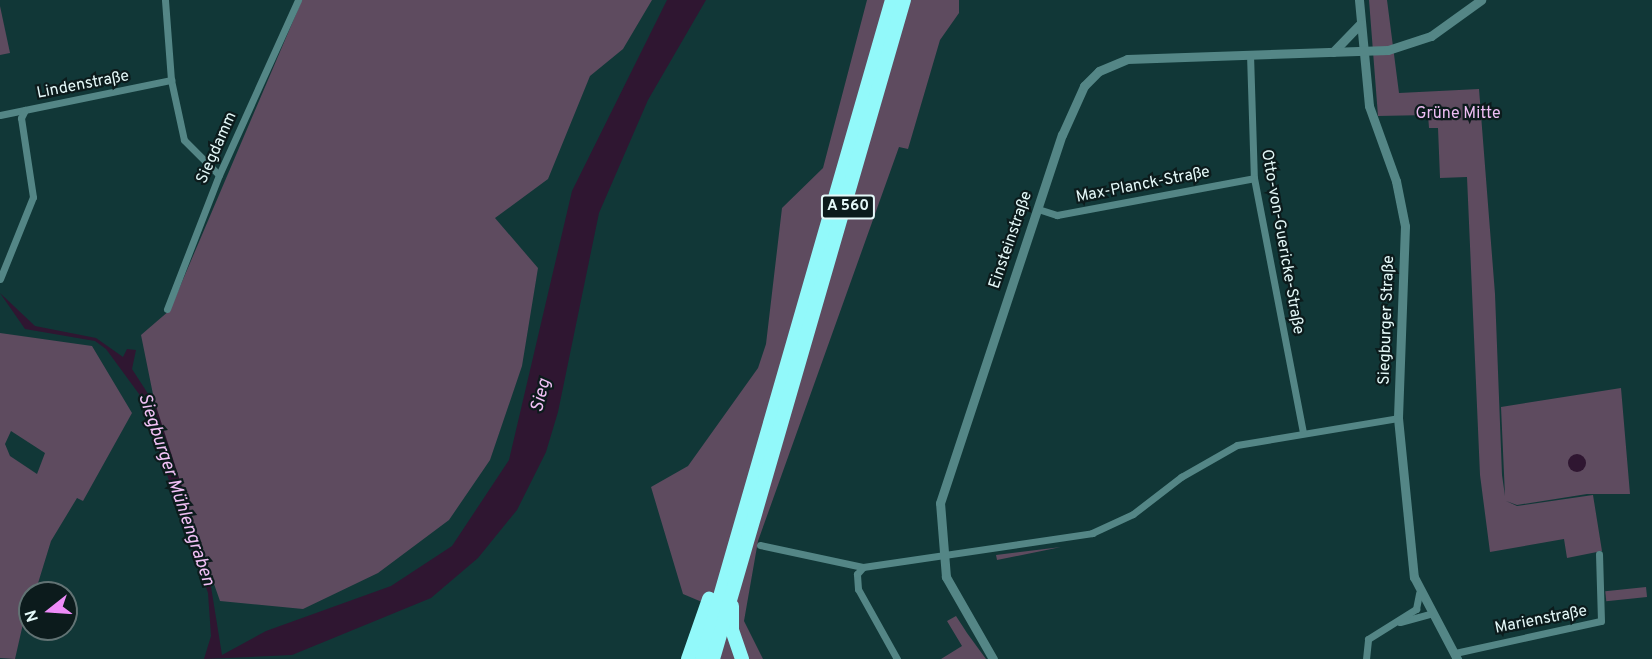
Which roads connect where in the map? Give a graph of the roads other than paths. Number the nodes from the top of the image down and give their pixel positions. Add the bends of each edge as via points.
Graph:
1 (165, 0) edge
2 (298, 0) edge
3 (892, 0) edge
4 (904, 0) edge
5 (1359, 0) edge
6 (1480, 0) edge
7 (1361, 24) junction
8 (1364, 52) junction
9 (1331, 53) junction
10 (1250, 54) junction
11 (171, 80) junction
12 (25, 110) junction
13 (0, 115) edge
14 (219, 175) junction
15 (1254, 178) junction
16 (1038, 209) junction
17 (0, 279) edge
18 (167, 309) dead end
19 (1398, 418) junction
20 (1303, 432) junction
21 (738, 518) junction
22 (760, 545) dead end
23 (1599, 554) dead end
24 (941, 555) junction
25 (738, 562) junction
26 (862, 567) junction
27 (1419, 593) junction
28 (1433, 613) junction
29 (1389, 624) junction
30 (985, 645) junction
31 (1456, 656) edge
32 (688, 659) edge
33 (702, 659) edge
34 (713, 659) edge
35 (742, 659) edge
36 (897, 659) edge
37 (993, 659) edge
38 (1000, 659) edge
39 (1366, 659) edge

1 - 11 street
2 - 14 street, Siegdamm
3 - 21 highway, A 560 via 827,236
4 - 25 highway, A 560 via 859,169
5 - 7 street, Siegburger Straße
6 - 8 street, Einsteinstraße via 1431,36
7 - 8 street, Siegburger Straße
7 - 9 street via 1351,39
8 - 9 street, Einsteinstraße
8 - 19 street, Siegburger Straße via 1369,106 1396,181 1405,226
9 - 10 street, Einsteinstraße
10 - 15 street, Otto-von-Guericke-Straße
10 - 16 street, Einsteinstraße via 1135,58 1099,71 1075,102
11 - 12 street, Lindenstraße
11 - 14 street via 184,140 199,161
12 - 13 street, Lindenstraße
12 - 17 street via 21,118 32,203
14 - 18 street, Siegdamm
15 - 16 street, Max-Planck-Straße via 1058,215
15 - 20 street, Otto-von-Guericke-Straße
16 - 24 street, Einsteinstraße via 943,490
19 - 20 street
19 - 27 street, Siegburger Straße via 1404,507
20 - 24 street via 1237,445 1181,477 1132,514 1092,532
21 - 32 highway
21 - 33 highway, A 560
22 - 26 street
23 - 31 street, Marienstraße via 1601,621
24 - 26 street
24 - 30 street, Einsteinstraße via 955,598
25 - 34 highway, A 560
25 - 35 highway via 731,620
26 - 36 street via 856,574 858,589
27 - 28 street, Siegburger Straße
27 - 29 street via 1416,609
28 - 29 street
28 - 31 street, Siegburger Straße
29 - 39 street via 1368,639
30 - 37 street, Einsteinstraße
30 - 38 street, Einsteinstraße

